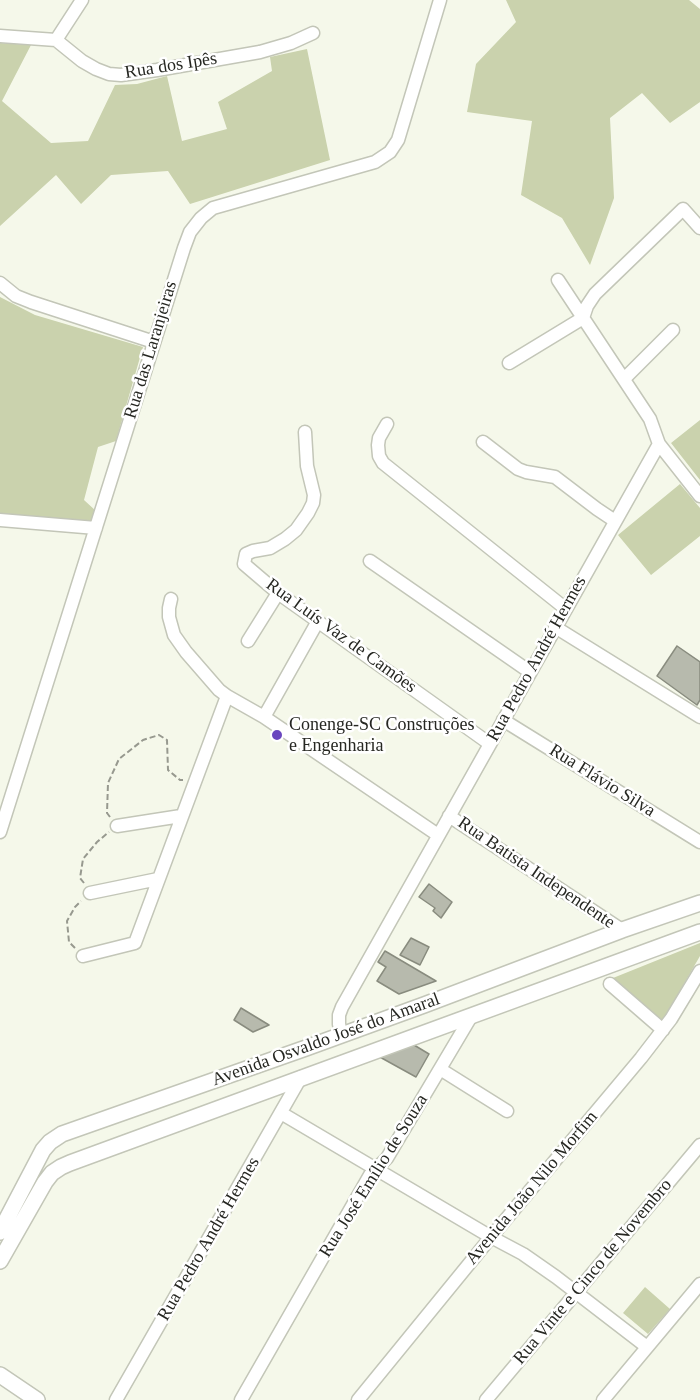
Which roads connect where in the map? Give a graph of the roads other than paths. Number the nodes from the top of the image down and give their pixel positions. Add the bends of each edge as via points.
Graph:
1 (82, 0) edge
2 (440, 0) edge
3 (313, 33) dead end
4 (0, 36) edge
5 (56, 40) junction
6 (700, 228) edge
7 (558, 280) dead end
8 (0, 283) edge
9 (583, 318) junction
10 (674, 330) dead end
11 (154, 342) junction
12 (509, 363) dead end
13 (624, 379) junction
14 (387, 424) dead end
15 (304, 432) dead end
16 (483, 442) dead end
17 (658, 444) junction
18 (700, 496) edge
19 (0, 520) edge
20 (615, 521) junction
21 (96, 528) junction
22 (370, 561) dead end
23 (278, 593) junction
24 (171, 599) dead end
25 (566, 609) junction
26 (318, 621) junction
27 (555, 627) junction
28 (248, 641) dead end
29 (530, 672) junction
30 (227, 696) junction
31 (264, 717) junction
32 (700, 717) edge
33 (503, 720) junction
34 (490, 744) junction
35 (181, 816) junction
36 (450, 816) junction
37 (117, 826) dead end
38 (0, 832) edge
39 (438, 836) junction
40 (700, 842) edge
41 (158, 879) junction
42 (90, 893) dead end
43 (700, 903) edge
44 (622, 930) junction
45 (700, 932) edge
46 (83, 956) dead end
47 (700, 971) edge
48 (610, 984) dead end
49 (424, 1005) junction
50 (472, 1015) junction
51 (432, 1030) junction
52 (663, 1030) junction
53 (341, 1034) junction
54 (339, 1063) junction
55 (440, 1069) junction
56 (301, 1077) junction
57 (507, 1111) dead end
58 (281, 1113) junction
59 (700, 1144) edge
60 (377, 1169) junction
61 (0, 1232) edge
62 (491, 1237) junction
63 (0, 1261) edge
64 (700, 1284) edge
65 (576, 1292) junction
66 (647, 1347) junction
67 (0, 1375) edge
68 (37, 1400) edge
69 (116, 1400) edge
70 (241, 1400) edge
71 (358, 1400) edge
72 (486, 1400) edge
73 (603, 1400) edge

1 - 5 street
2 - 11 street, Rua das Laranjeiras via 398,140 390,152 375,162 213,208 190,232
3 - 5 street, Rua dos Ipês via 260,52 121,75 96,69
4 - 5 street
6 - 9 street via 683,209 595,294
7 - 9 street
8 - 11 street via 31,302
9 - 12 street
9 - 13 street
10 - 13 street
11 - 21 street, Rua das Laranjeiras
13 - 17 street via 650,419
14 - 25 street via 378,446 383,463
15 - 23 street, Rua Luís Vaz de Camões via 313,503 296,530 285,539 244,558 244,564
16 - 20 street via 518,469 555,477
17 - 18 street
17 - 20 street, Rua Pedro André Hermes
19 - 21 street
20 - 25 street, Rua Pedro André Hermes
21 - 38 street, Rua das Laranjeiras
22 - 29 street
23 - 26 street, Rua Luís Vaz de Camões
23 - 28 street
24 - 30 street via 169,617 174,635
25 - 27 street, Rua Pedro André Hermes
26 - 31 street
26 - 34 street, Rua Luís Vaz de Camões
27 - 29 street, Rua Pedro André Hermes
27 - 32 street
29 - 33 street, Rua Pedro André Hermes
30 - 31 street
30 - 35 street
31 - 39 street
33 - 34 street, Rua Pedro André Hermes
33 - 40 street, Rua Flávio Silva
34 - 36 street, Rua Pedro André Hermes
35 - 37 street
35 - 41 street
36 - 39 street, Rua Pedro André Hermes
36 - 44 street, Rua Batista Independente
39 - 53 street, Rua Pedro André Hermes via 342,1007
41 - 42 street
41 - 46 street via 135,943
43 - 44 main road, Avenida Osvaldo José do Amaral
44 - 49 main road, Avenida Osvaldo José do Amaral
45 - 50 main road, Avenida Osvaldo José do Amaral
47 - 52 street, Avenida João Nilo Morfim
48 - 52 street
49 - 51 main road via 419,1021
49 - 53 main road, Avenida Osvaldo José do Amaral
50 - 51 main road, Avenida Osvaldo José do Amaral
50 - 55 street, Rua José Emílio de Souza
51 - 54 main road, Avenida Osvaldo José do Amaral
52 - 62 street, Avenida João Nilo Morfim
53 - 54 main road via 346,1050
53 - 61 main road, Avenida Osvaldo José do Amaral via 62,1134 43,1150
54 - 56 main road, Avenida Osvaldo José do Amaral
55 - 57 street
55 - 60 street, Rua José Emílio de Souza
56 - 58 street, Rua Pedro André Hermes
56 - 63 main road, Avenida Osvaldo José do Amaral via 61,1167 45,1182
58 - 60 street
58 - 69 street, Rua Pedro André Hermes
59 - 65 street, Rua Vinte e Cinco de Novembro
60 - 62 street
60 - 70 street, Rua José Emílio de Souza
62 - 65 street via 523,1254
62 - 71 street, Avenida João Nilo Morfim
64 - 66 street
65 - 66 street
65 - 72 street, Rua Vinte e Cinco de Novembro
66 - 73 street
67 - 68 main road

